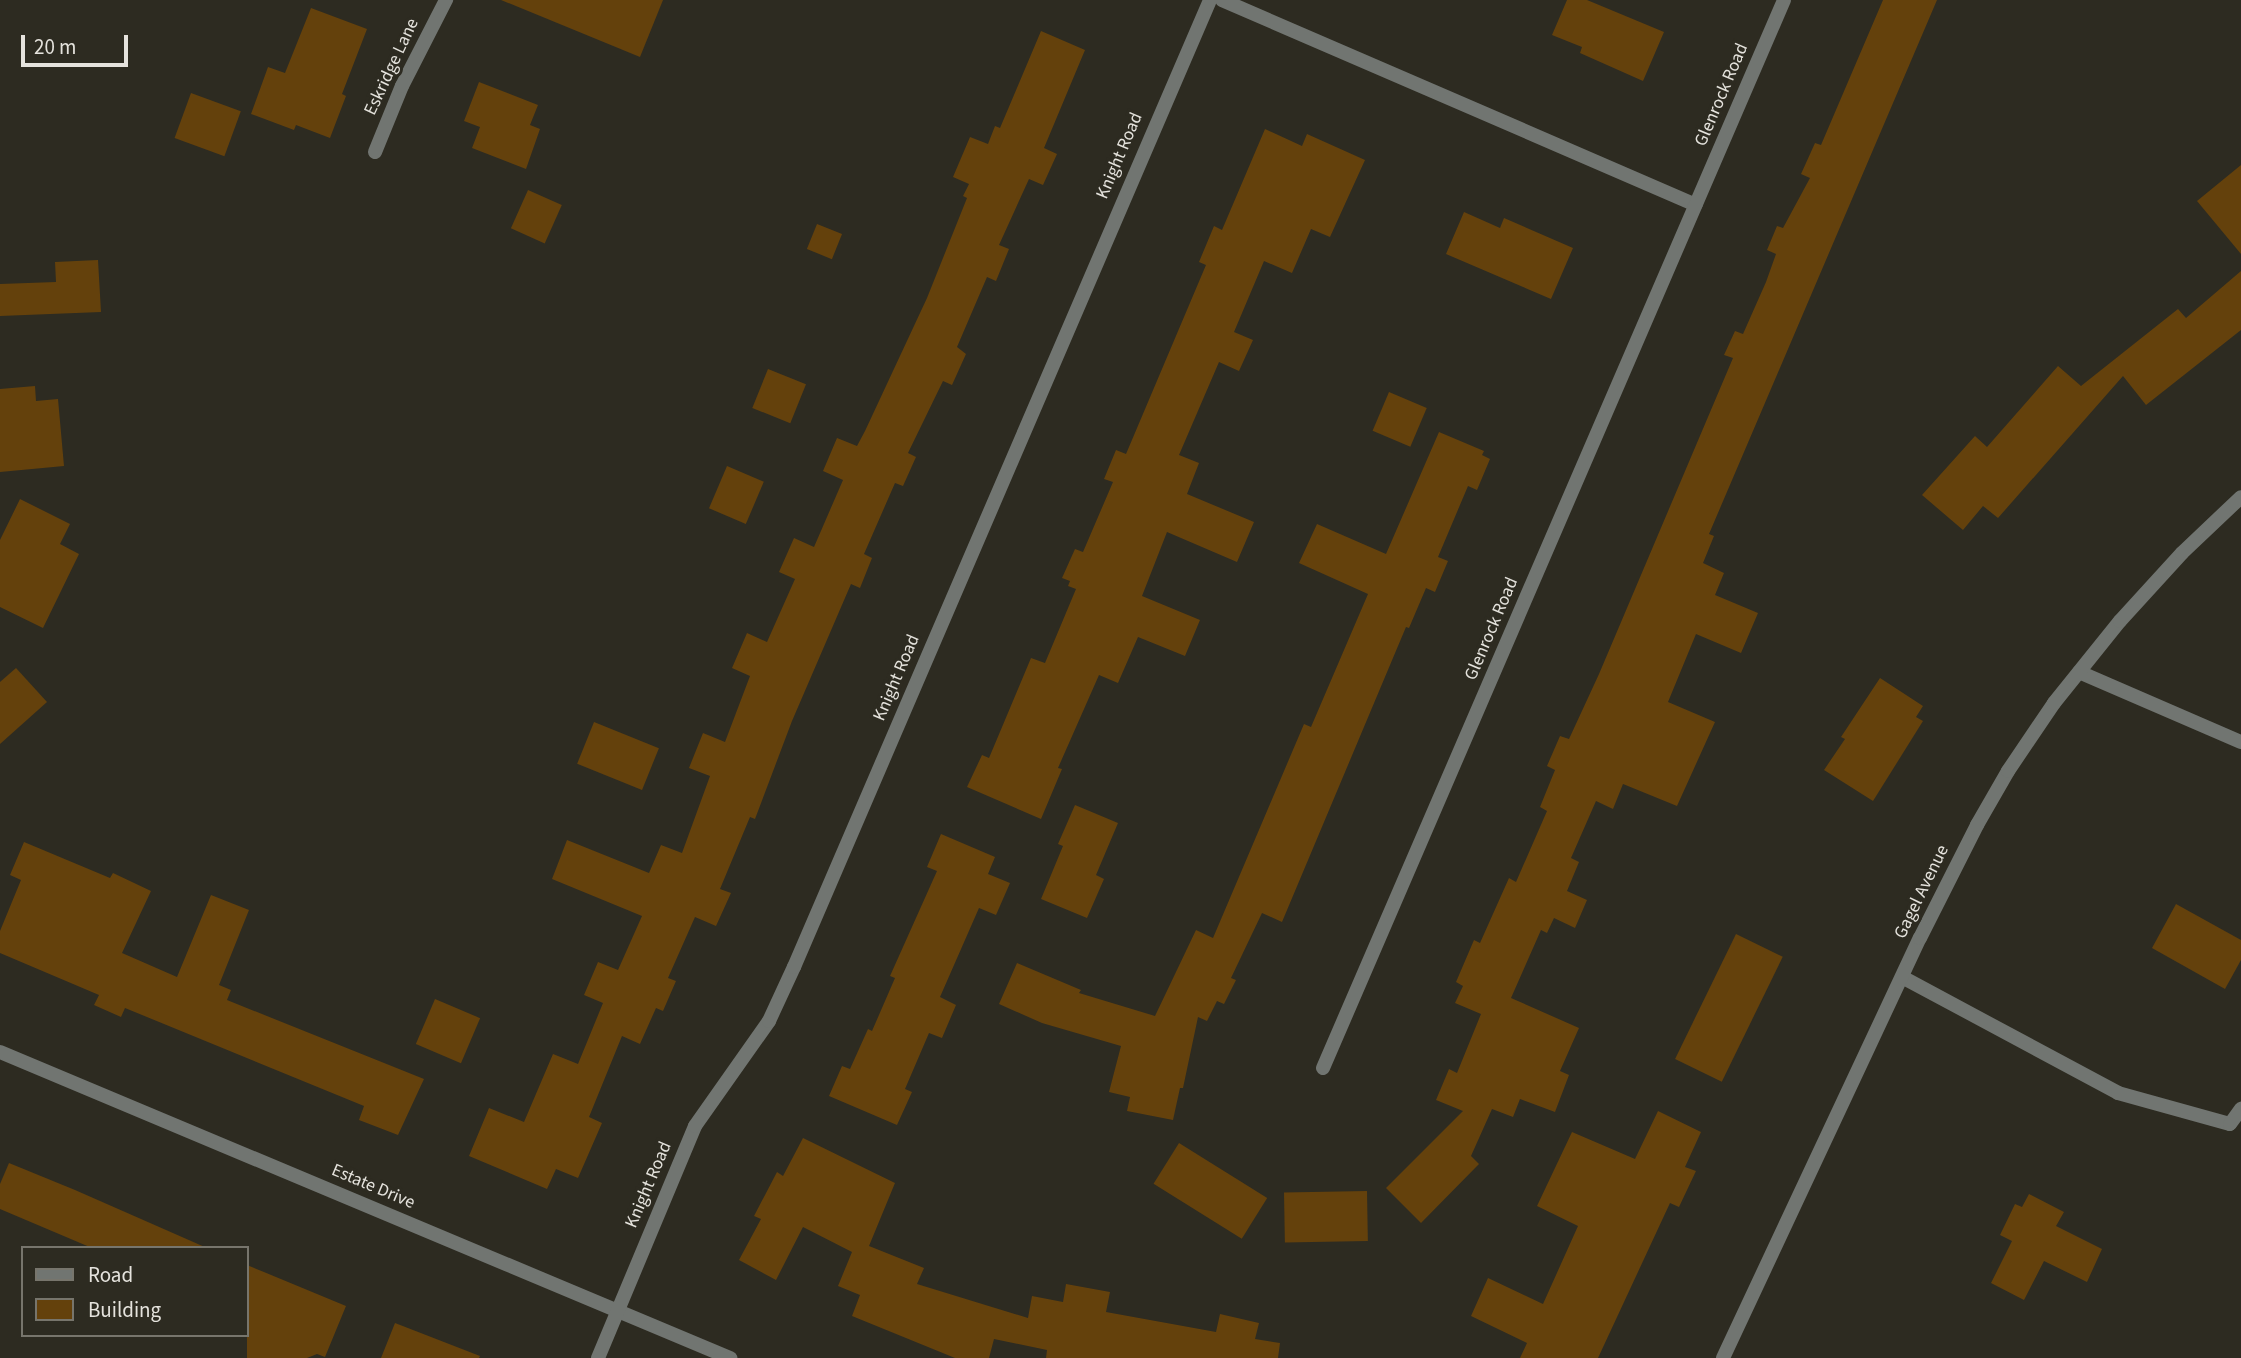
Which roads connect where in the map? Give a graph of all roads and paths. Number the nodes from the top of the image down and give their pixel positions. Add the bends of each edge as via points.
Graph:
1 (446, 0) edge
2 (1210, 0) edge
3 (1222, 0) edge
4 (1784, 0) edge
5 (375, 152) dead end
6 (1696, 205) junction
7 (2241, 497) edge
8 (2078, 672) junction
9 (2241, 742) edge
10 (1902, 977) junction
11 (0, 1052) edge
12 (1324, 1068) dead end
13 (2241, 1110) edge
14 (617, 1311) junction
15 (598, 1358) edge
16 (730, 1358) edge
17 (1723, 1358) edge

1 - 5 street, Eskridge Lane
2 - 14 street, Knight Road via 794,967 769,1021 695,1126
3 - 6 street
4 - 6 street, Glenrock Road
6 - 12 street, Glenrock Road
7 - 8 street, Gagel Avenue via 2182,553
8 - 9 street
8 - 10 street, Gagel Avenue via 1996,793
10 - 13 street via 2118,1093 2230,1124
10 - 17 street, Gagel Avenue
11 - 14 street, Estate Drive
14 - 15 street, Knight Road
14 - 16 street, Estate Drive

